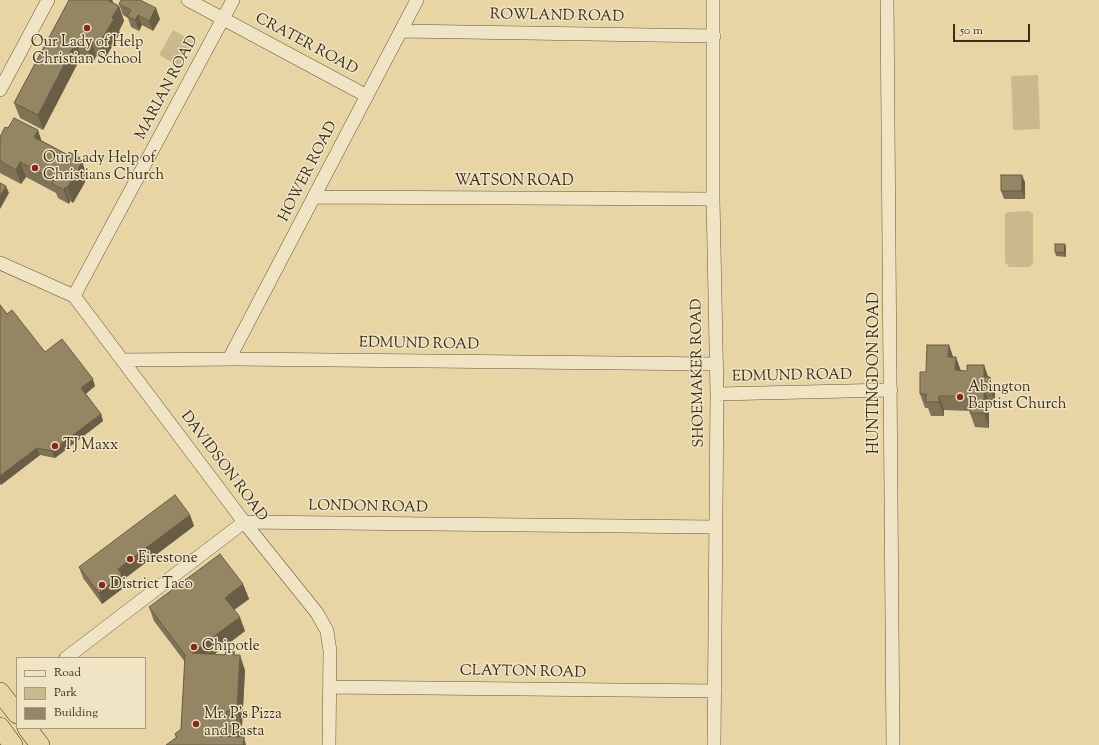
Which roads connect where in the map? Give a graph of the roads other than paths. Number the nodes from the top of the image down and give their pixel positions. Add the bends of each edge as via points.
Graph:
1 (48, 0) edge
2 (188, 0) edge
3 (233, 0) edge
4 (417, 0) edge
5 (713, 0) edge
6 (887, 0) edge
7 (223, 19) junction
8 (401, 31) junction
9 (714, 36) junction
10 (0, 90) edge
11 (366, 96) junction
12 (314, 197) junction
13 (713, 199) junction
14 (0, 263) edge
15 (74, 296) junction
16 (229, 359) junction
17 (122, 360) junction
18 (715, 364) junction
19 (891, 390) junction
20 (716, 394) junction
21 (244, 522) junction
22 (715, 527) junction
23 (67, 657) edge
24 (330, 687) junction
25 (715, 691) junction
26 (0, 727) edge
27 (28, 729) edge
28 (13, 745) edge
29 (40, 745) edge
30 (329, 745) edge
31 (714, 745) edge
32 (893, 745) edge

1 - 10 street
2 - 7 street, CRATER ROAD
3 - 7 street, MARIAN ROAD
4 - 8 street, HOWER ROAD
5 - 9 street, SHOEMAKER ROAD
6 - 19 street, HUNTINGDON ROAD
7 - 11 street, CRATER ROAD
7 - 15 street, MARIAN ROAD
8 - 9 street, ROWLAND ROAD
8 - 11 street, HOWER ROAD
9 - 13 street, SHOEMAKER ROAD
11 - 12 street, HOWER ROAD
12 - 13 street, WATSON ROAD
12 - 16 street, HOWER ROAD
13 - 18 street, SHOEMAKER ROAD
14 - 15 street, DAVIDSON ROAD
15 - 17 street, DAVIDSON ROAD
16 - 17 street, EDMUND ROAD
16 - 18 street, EDMUND ROAD
17 - 21 street, DAVIDSON ROAD
18 - 20 street, SHOEMAKER ROAD
19 - 20 street, EDMUND ROAD
19 - 32 street, HUNTINGDON ROAD
20 - 22 street, SHOEMAKER ROAD
21 - 22 street, LONDON ROAD
21 - 23 street
21 - 24 street, DAVIDSON ROAD via 317,613 327,631
22 - 25 street, SHOEMAKER ROAD
24 - 25 street, CLAYTON ROAD
24 - 30 street, DAVIDSON ROAD
25 - 31 street, SHOEMAKER ROAD
26 - 28 highway
27 - 29 highway

